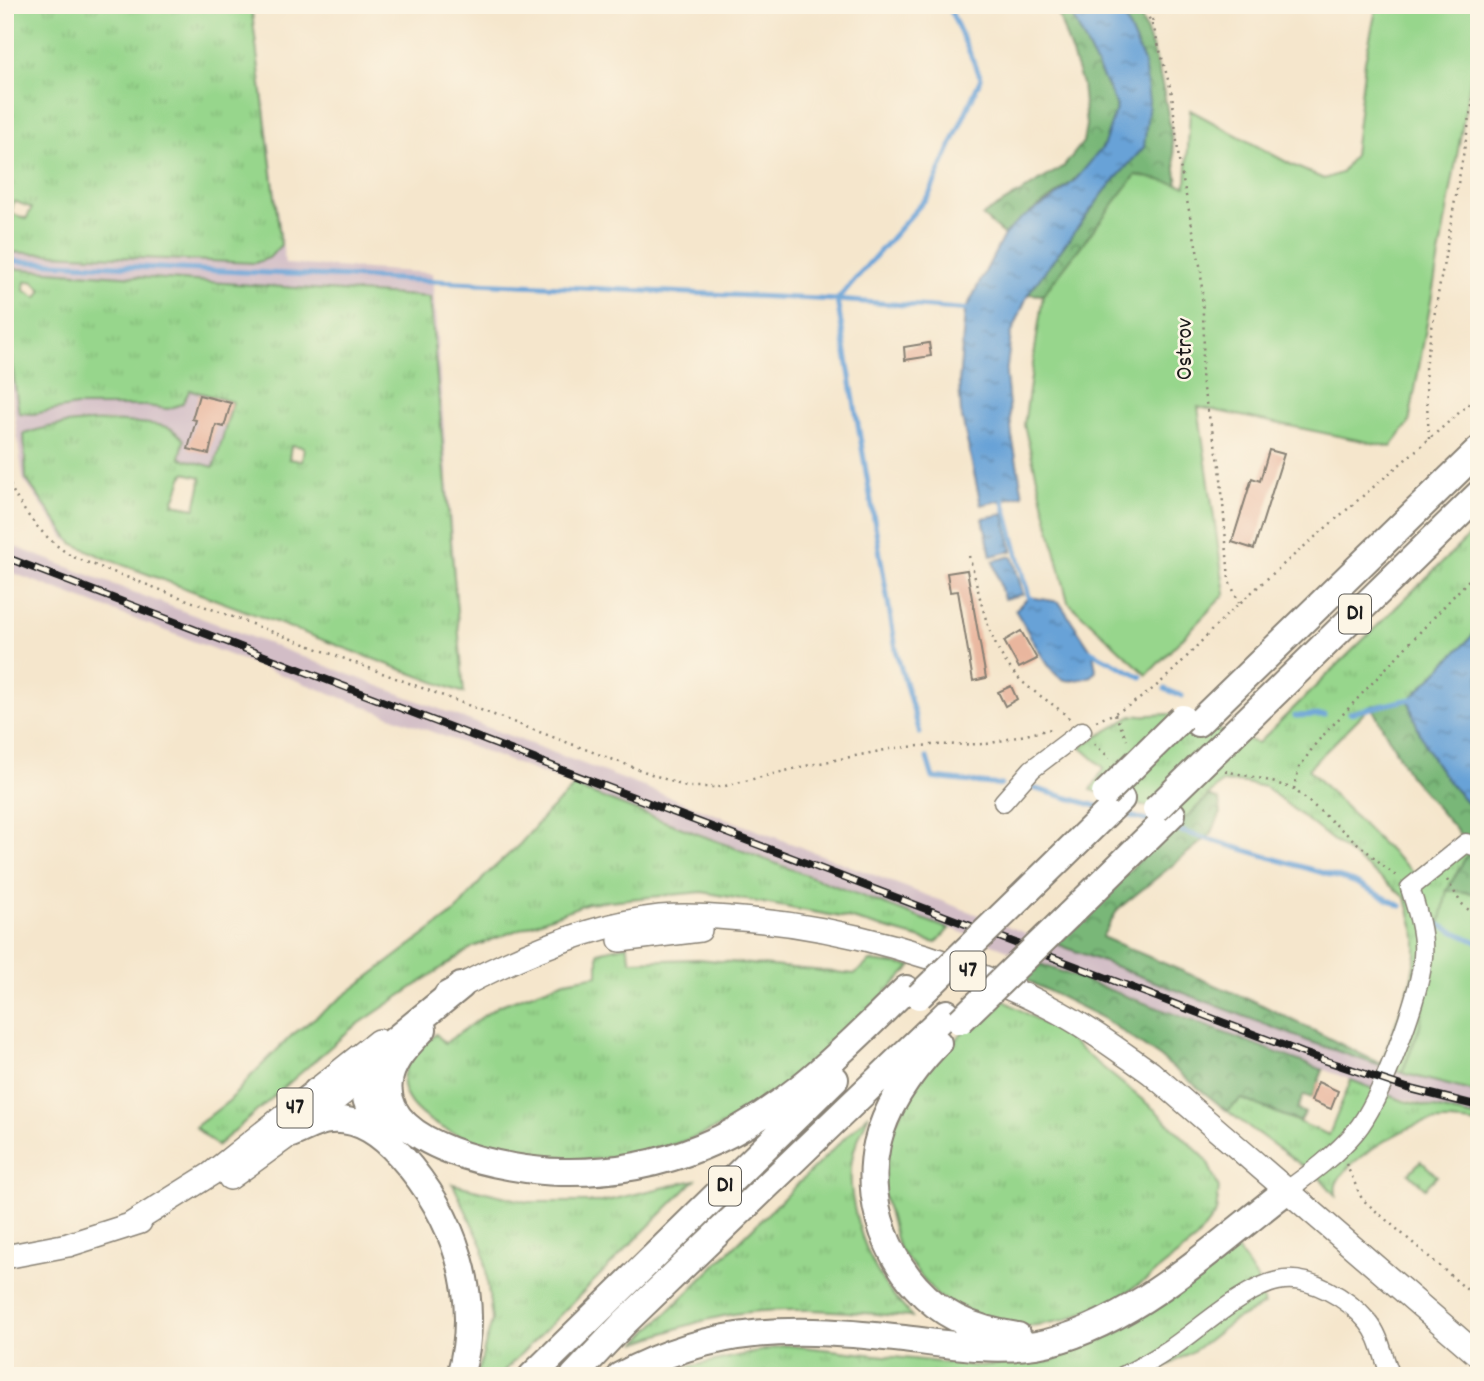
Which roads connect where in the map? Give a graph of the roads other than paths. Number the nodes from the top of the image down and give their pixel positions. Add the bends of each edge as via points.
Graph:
1 (1479, 450) edge
2 (1479, 494) edge
3 (1479, 506) edge
4 (1082, 731) road end
5 (1240, 737) junction
6 (1003, 802) dead end
7 (1472, 846) edge
8 (833, 933) junction
9 (461, 986) junction
10 (913, 993) junction
11 (954, 1017) junction
12 (424, 1029) junction
13 (361, 1082) junction
14 (317, 1091) junction
15 (403, 1121) junction
16 (291, 1134) junction
17 (394, 1149) junction
18 (1286, 1191) junction
19 (128, 1226) junction
20 (5, 1257) edge
21 (1079, 1331) junction
22 (1479, 1356) edge
23 (460, 1376) edge
24 (532, 1376) edge
25 (574, 1376) edge
26 (620, 1376) edge
27 (1123, 1376) edge
28 (1391, 1376) edge

1 - 10 highway, D1, bridge via 1190,721
2 - 5 highway, D1
3 - 5 highway via 1386,603
4 - 6 lane via 1032,769
5 - 11 highway, D1, bridge
7 - 18 lane via 1410,888 1422,933 1416,993 1367,1115 1339,1149
8 - 9 main road, 47 via 748,919 658,917 569,939 514,959
8 - 12 main road via 685,930 588,947 516,972
8 - 18 main road, 47 via 936,959 1068,1017 1151,1073
9 - 13 highway via 379,1051 369,1061
9 - 14 main road, 47 via 426,1005
10 - 15 highway via 784,1101 730,1135 667,1159 595,1171 526,1169 442,1147 418,1136
10 - 24 highway, D1
11 - 21 highway via 895,1100 877,1144 874,1182 880,1223 912,1282 955,1318 1017,1336
11 - 25 highway, D1 via 624,1323
12 - 13 main road
12 - 15 highway via 405,1049 390,1077 388,1093
13 - 14 highway
13 - 15 highway
13 - 16 main road
13 - 17 highway via 369,1108
14 - 19 main road, 47 via 211,1174
16 - 17 highway via 331,1119 345,1121 370,1129
16 - 19 main road via 212,1189
17 - 23 highway via 437,1203 458,1254 468,1308
18 - 21 highway via 1154,1293
18 - 22 main road, 47
19 - 20 main road, 47 via 68,1245
21 - 26 highway via 1015,1347 947,1345 830,1332 756,1332 684,1348
27 - 28 lane via 1263,1285 1287,1279 1328,1291 1368,1321

